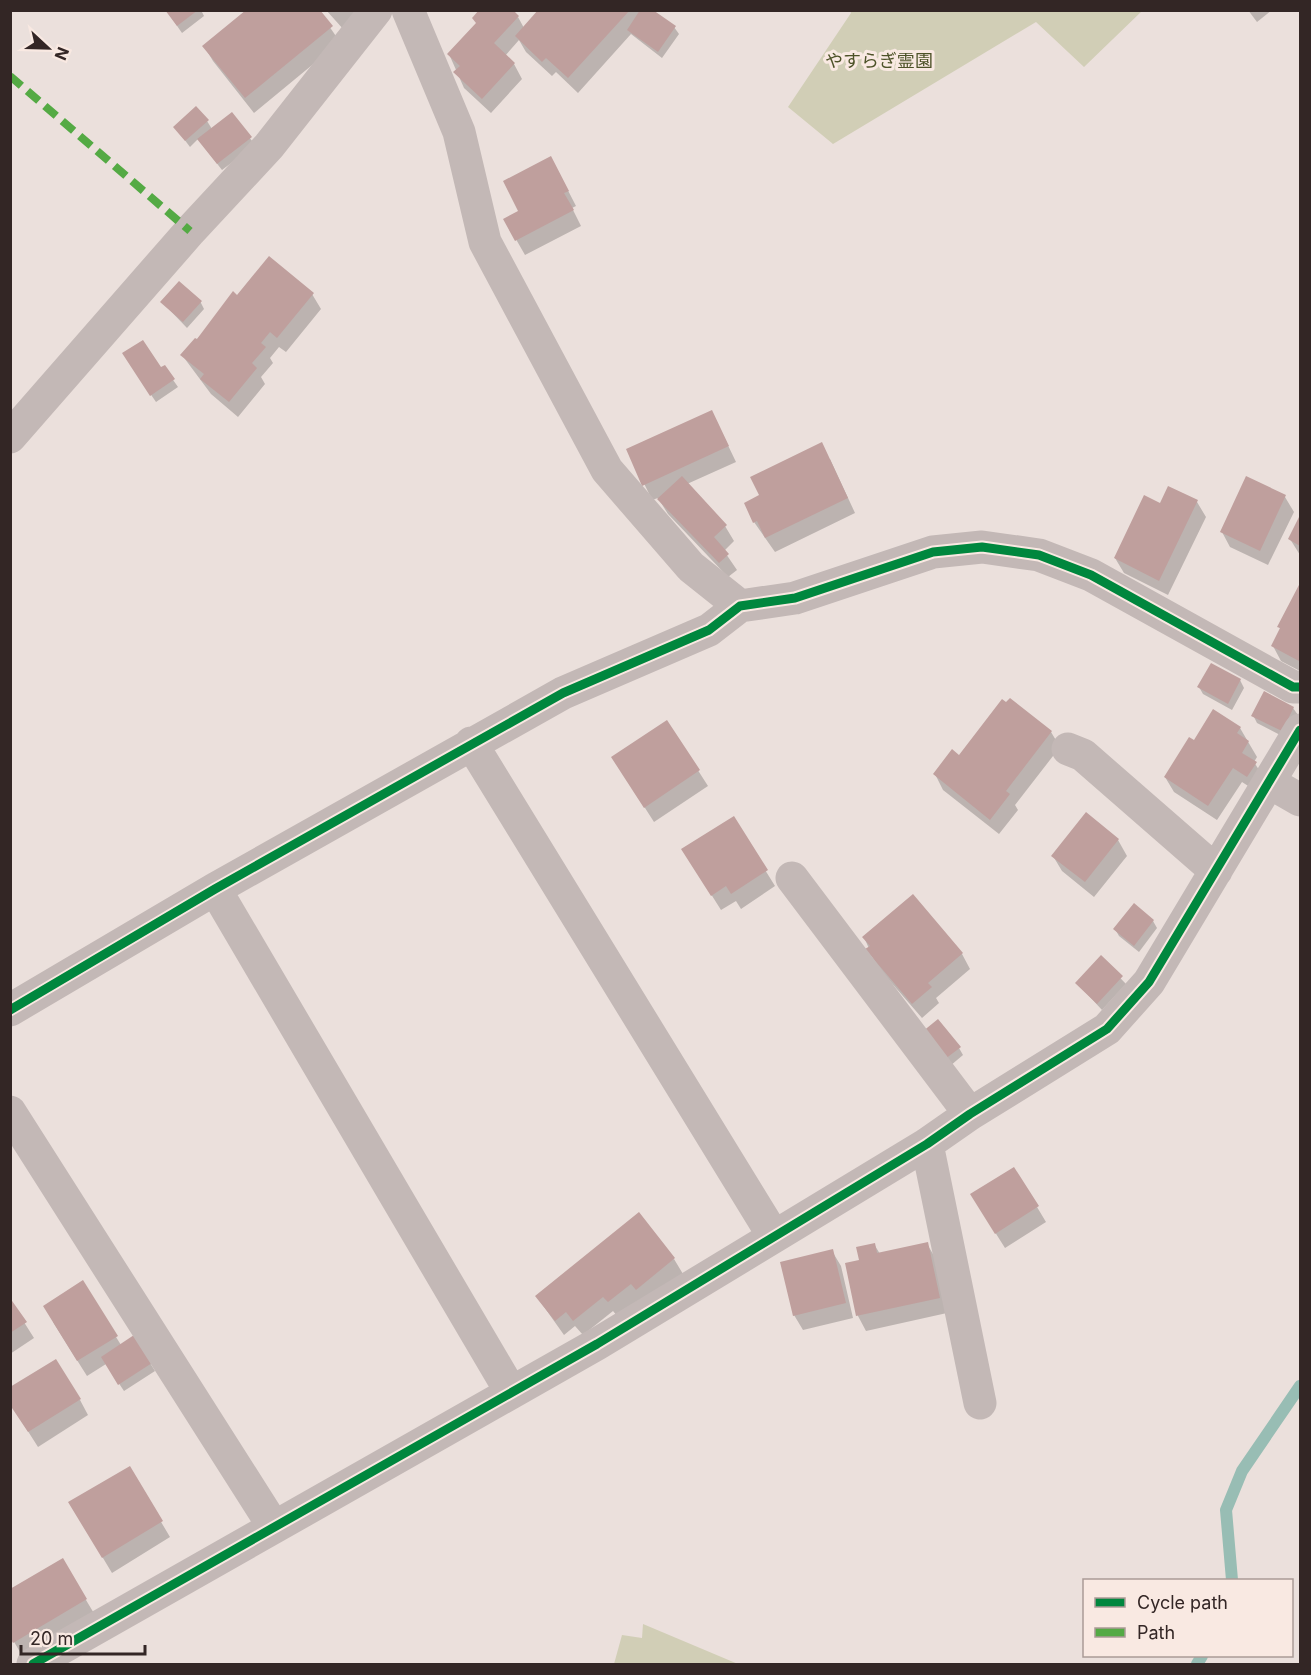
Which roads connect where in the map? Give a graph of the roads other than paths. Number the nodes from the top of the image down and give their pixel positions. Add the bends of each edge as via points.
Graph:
1 (376, 10) edge
2 (408, 10) edge
3 (10, 437) edge
4 (740, 606) junction
5 (1300, 687) edge
6 (1300, 730) edge
7 (471, 743) junction
8 (1068, 749) dead end
9 (1269, 782) junction
10 (1300, 800) edge
11 (1216, 871) junction
12 (792, 878) dead end
13 (215, 889) junction
14 (10, 1010) edge
15 (10, 1112) edge
16 (970, 1114) junction
17 (927, 1144) junction
18 (773, 1235) junction
19 (511, 1392) junction
20 (980, 1403) dead end
21 (274, 1527) junction
22 (33, 1665) edge

1 - 3 street via 269,146
2 - 4 street via 459,132 485,242 607,470 691,567
4 - 5 street via 795,598 933,552 982,547 1039,555 1091,575 1293,687
4 - 7 street via 709,630 563,693
6 - 9 street
7 - 13 street
7 - 18 street
8 - 11 street via 1083,755
9 - 10 street
9 - 11 street
11 - 16 street via 1149,982 1107,1029
12 - 16 street
13 - 14 street
13 - 19 street
15 - 21 street
16 - 17 street
17 - 18 street
17 - 20 street
18 - 19 street via 597,1344
19 - 21 street
21 - 22 street

